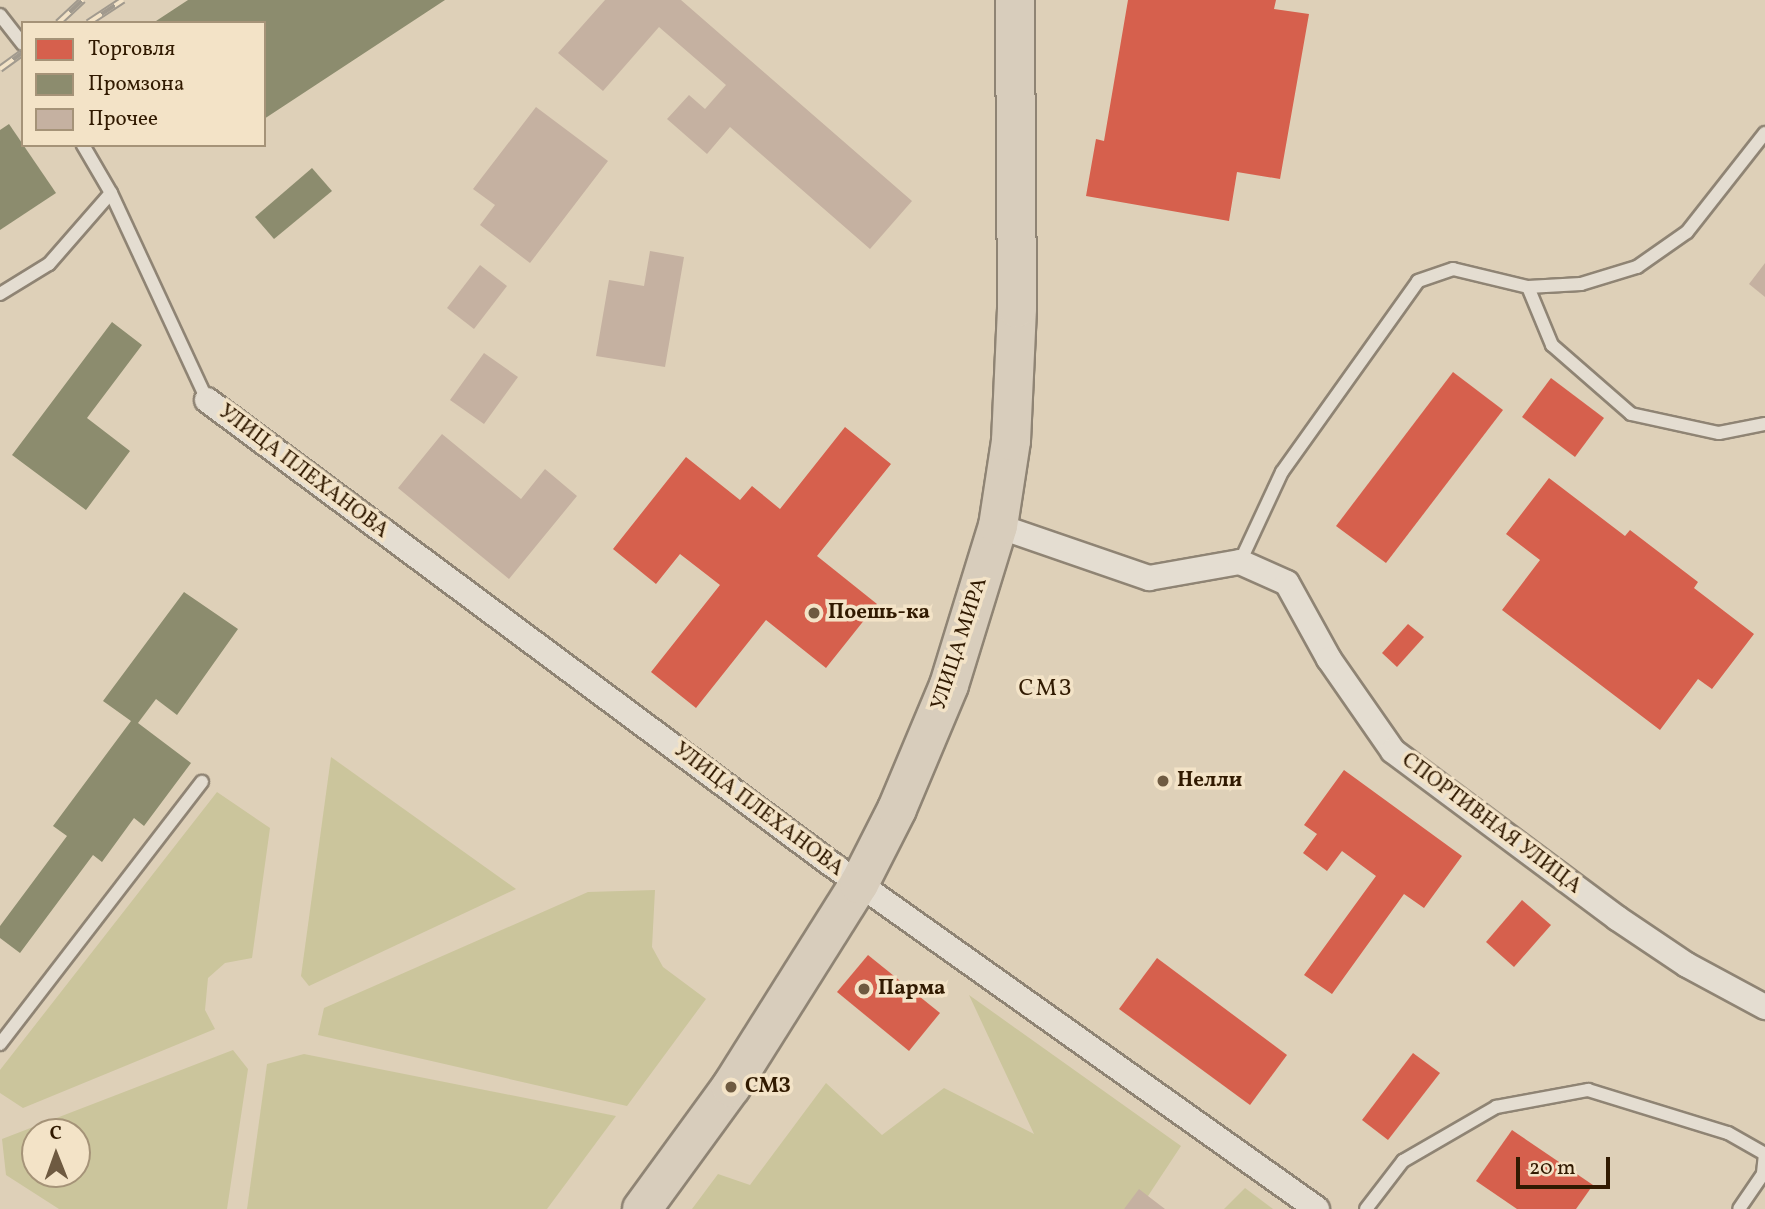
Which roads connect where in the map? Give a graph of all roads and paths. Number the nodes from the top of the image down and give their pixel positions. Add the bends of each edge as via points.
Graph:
1 (1015, 0) edge
2 (0, 15) edge
3 (21, 41) edge
4 (1765, 133) edge
5 (84, 147) edge
6 (111, 193) junction
7 (1528, 287) junction
8 (0, 294) edge
9 (207, 400) joint
10 (1765, 424) edge
11 (998, 526) junction
12 (1240, 562) junction
13 (202, 782) dead end
14 (859, 884) junction
15 (1765, 1007) edge
16 (0, 1044) edge
17 (642, 1209) edge
18 (1317, 1209) edge
19 (1366, 1209) edge
20 (1739, 1209) edge

1 - 11 highway, УЛИЦА МИРА via 1017,308 1011,440
2 - 3 lane
4 - 7 lane via 1687,232 1637,267 1581,284
5 - 6 lane
6 - 8 lane via 49,264
6 - 9 lane
7 - 10 lane via 1552,345 1631,414 1719,433
7 - 12 lane via 1453,269 1418,281 1282,472
9 - 14 street, УЛИЦА ПЛЕХАНОВА
11 - 12 street via 1149,578
11 - 14 highway, УЛИЦА МИРА via 949,685 897,809
12 - 15 street, СПОРТИВНАЯ УЛИЦА via 1287,583 1329,659 1393,751 1617,918 1687,965
13 - 16 lane
14 - 17 highway, УЛИЦА МИРА via 731,1087
14 - 18 street, УЛИЦА ПЛЕХАНОВА
19 - 20 lane via 1403,1161 1496,1107 1588,1090 1728,1133 1765,1154 1763,1174

